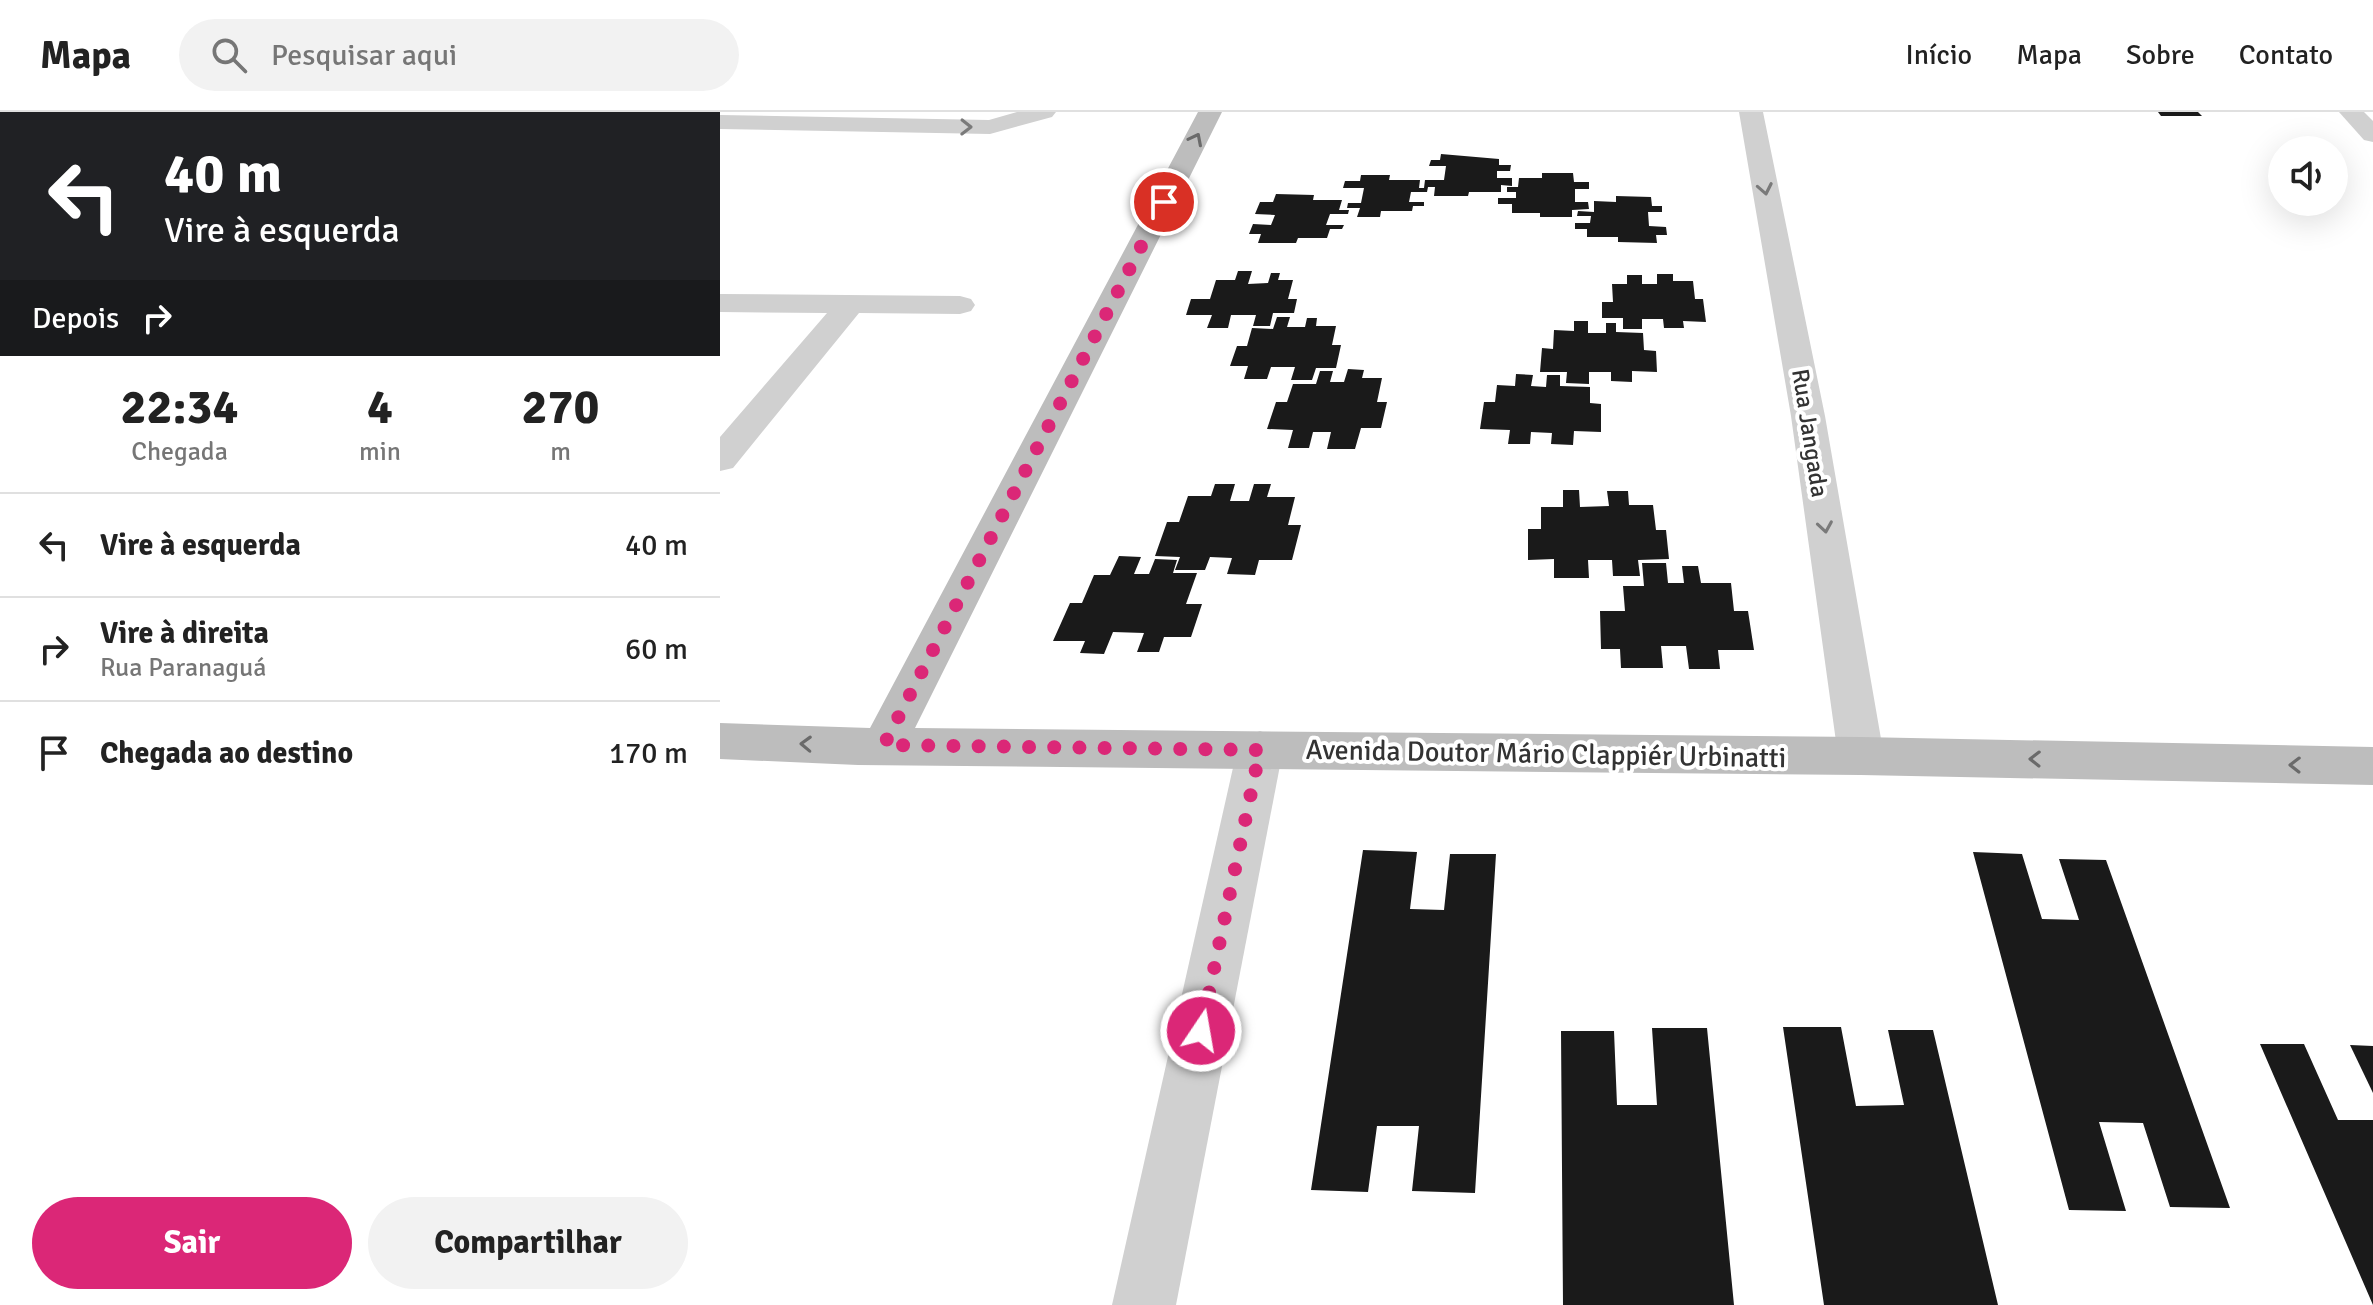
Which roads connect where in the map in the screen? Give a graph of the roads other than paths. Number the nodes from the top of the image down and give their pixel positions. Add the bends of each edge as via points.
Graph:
1 (1044, 112) edge
2 (1210, 112) edge
3 (1751, 112) edge
4 (2351, 112) edge
5 (720, 122) edge
6 (2373, 135) edge
7 (720, 303) edge
8 (850, 305) junction
9 (960, 305) dead end
10 (720, 460) edge
11 (720, 741) edge
12 (884, 745) junction
13 (1260, 750) junction
14 (1861, 756) junction
15 (2373, 766) edge
16 (1144, 1305) edge

5 -> 1 street via 990,127
12 -> 2 main road
3 -> 14 street, Rua Jangada via 1808,416
4 - 6 street
7 - 8 street
8 - 9 street
8 - 10 street
12 -> 11 main road, Avenida Doutor Mário Clappiér Urbinatti
12 - 13 main road, Avenida Doutor Mário Clappiér Urbinatti
13 - 14 main road, Avenida Doutor Mário Clappiér Urbinatti
13 - 16 street
15 -> 14 main road, Avenida Doutor Mário Clappiér Urbinatti

